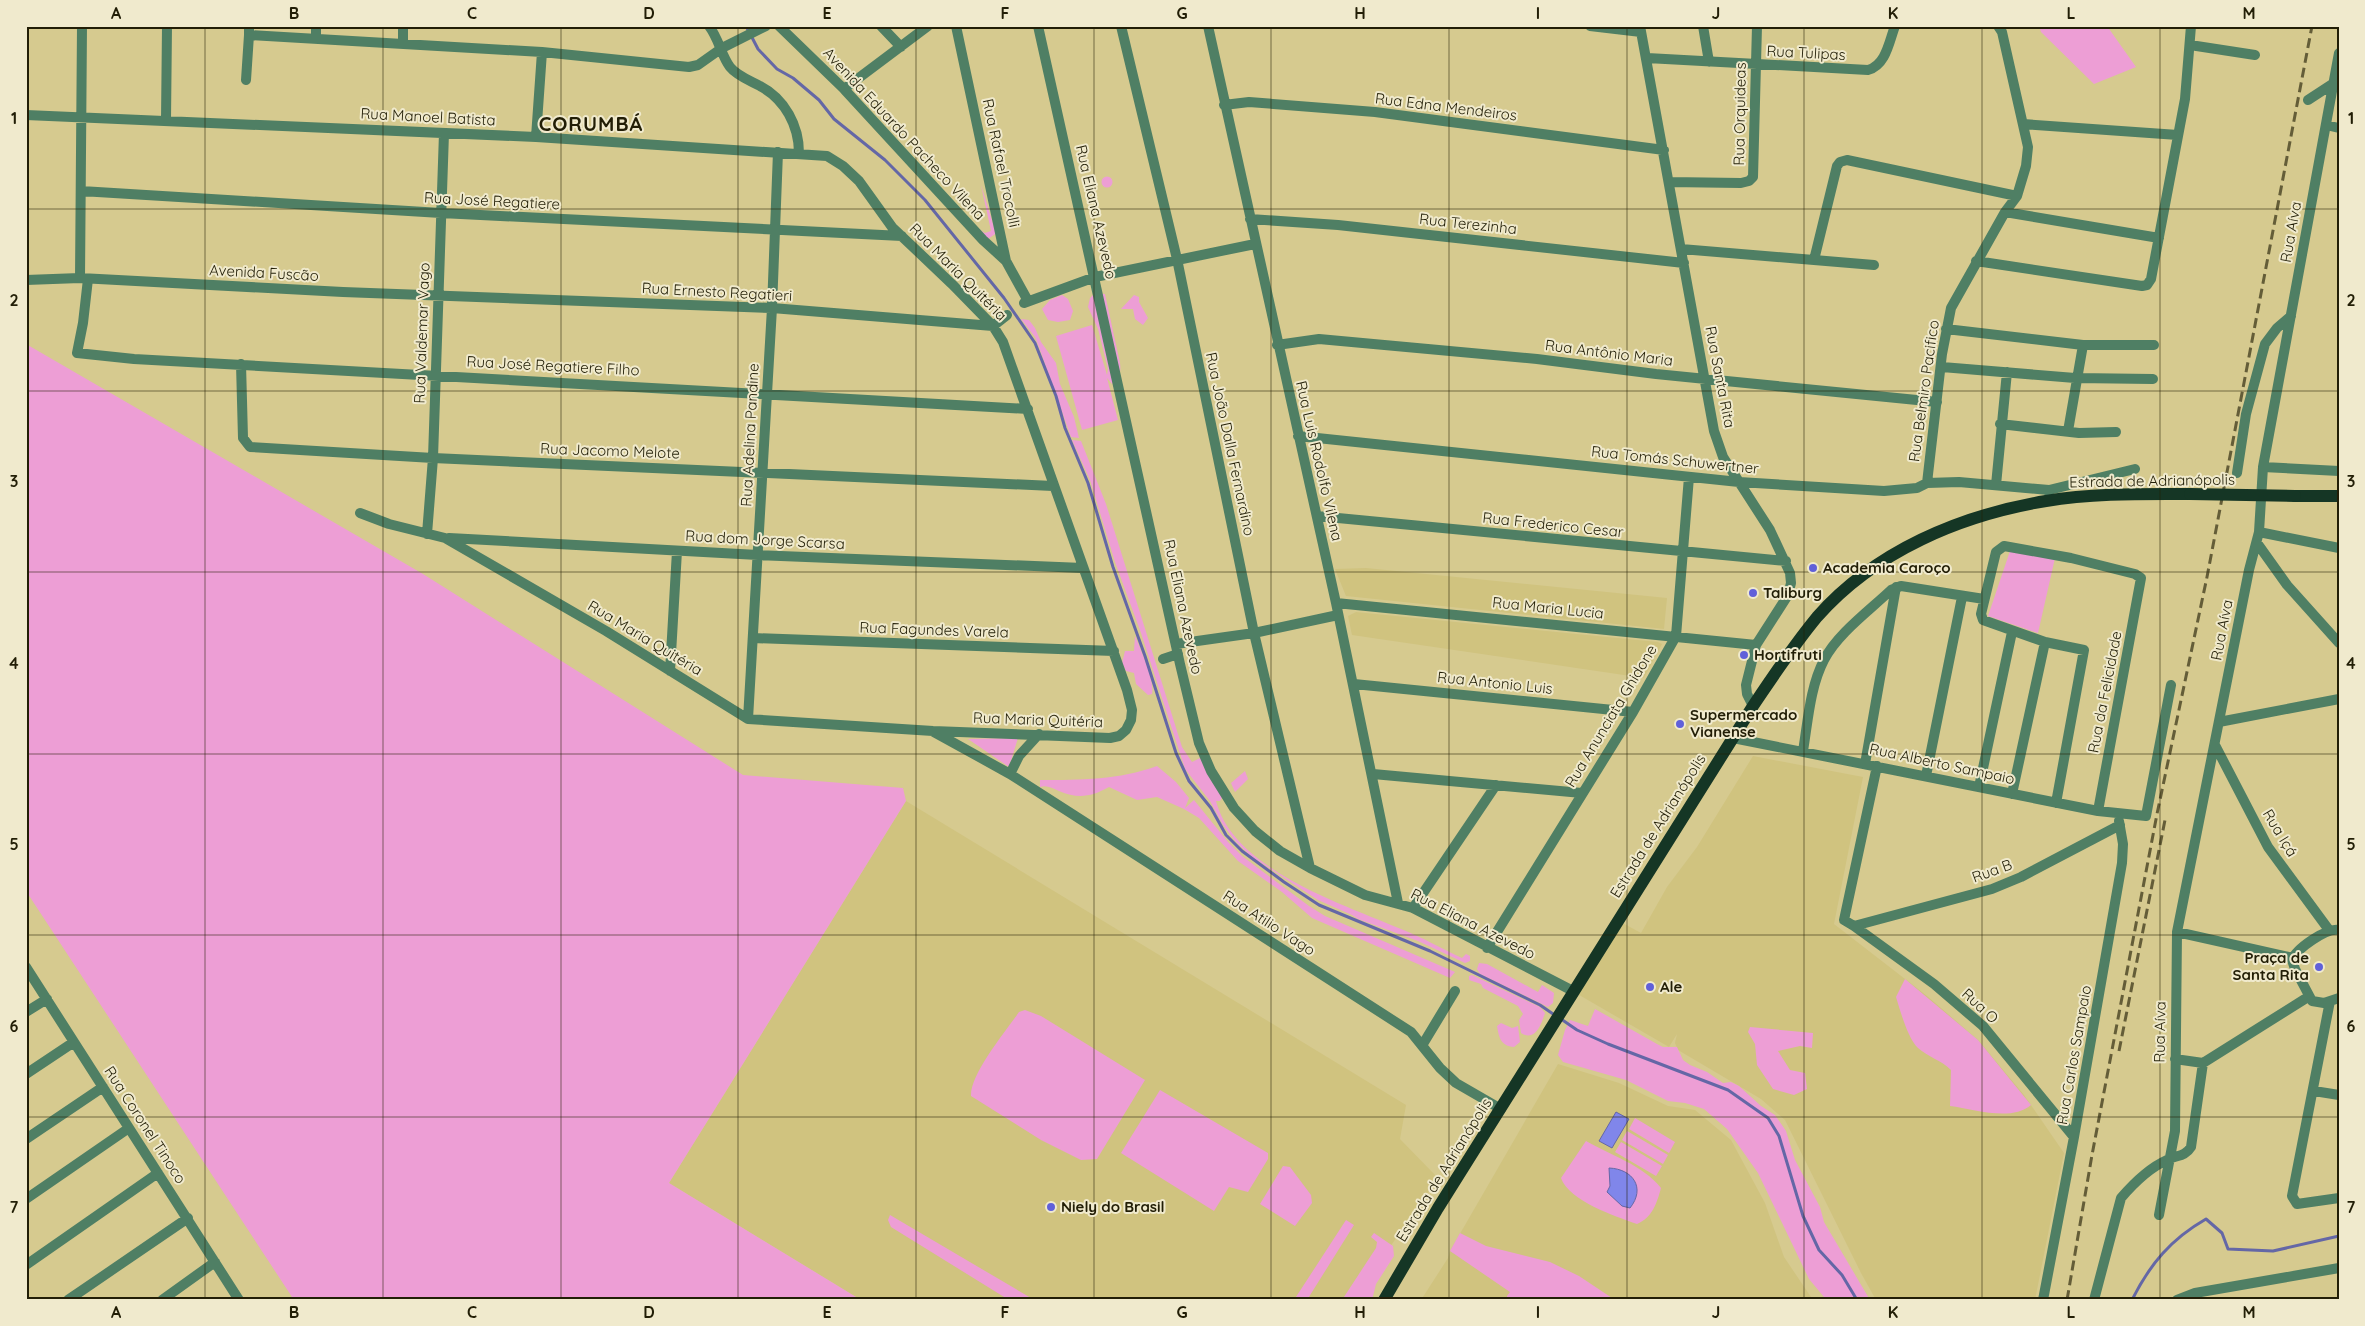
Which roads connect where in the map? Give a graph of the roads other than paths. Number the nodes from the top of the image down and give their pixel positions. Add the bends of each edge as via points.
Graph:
1 (82, 26) edge
2 (167, 26) edge
3 (316, 26) edge
4 (403, 26) edge
5 (709, 26) edge
6 (779, 26) edge
7 (881, 26) edge
8 (928, 26) edge
9 (956, 26) edge
10 (1038, 26) edge
11 (1121, 26) edge
12 (1208, 26) edge
13 (1590, 26) edge
14 (1702, 26) edge
15 (1757, 26) edge
16 (1894, 26) edge
17 (1998, 26) edge
18 (2191, 26) edge
19 (764, 27) edge
20 (1640, 29) edge
21 (249, 31) edge
22 (316, 39) junction
23 (403, 44) junction
24 (2190, 45) junction
25 (900, 47) junction
26 (722, 48) junction
27 (542, 52) junction
28 (2339, 54) edge
29 (2255, 55) dead end
30 (1647, 58) junction
31 (1710, 62) junction
32 (1756, 65) junction
33 (246, 80) dead end
34 (2334, 83) junction
35 (844, 89) junction
36 (2308, 100) dead end
37 (1224, 105) junction
38 (26, 115) edge
39 (81, 117) junction
40 (166, 120) junction
41 (2023, 124) junction
42 (2326, 125) junction
43 (2339, 128) edge
44 (444, 134) junction
45 (2178, 135) junction
46 (536, 137) junction
47 (1664, 150) junction
48 (778, 152) junction
49 (798, 153) junction
50 (827, 156) joint
51 (1669, 182) junction
52 (81, 191) junction
53 (2017, 196) junction
54 (2005, 212) junction
55 (442, 213) junction
56 (1250, 219) junction
57 (775, 230) junction
58 (902, 236) junction
59 (2159, 238) junction
60 (1255, 244) junction
61 (1681, 249) junction
62 (1177, 259) junction
63 (1814, 260) junction
64 (1976, 261) junction
65 (1006, 262) junction
66 (1684, 263) junction
67 (1874, 265) dead end
68 (1095, 277) junction
69 (84, 278) junction
70 (26, 280) edge
71 (439, 296) junction
72 (772, 308) junction
73 (1007, 315) dead end
74 (2291, 316) junction
75 (993, 326) junction
76 (1946, 329) junction
77 (1277, 345) junction
78 (2082, 345) junction
79 (2154, 345) dead end
80 (241, 364) junction
81 (1942, 367) junction
82 (2006, 372) junction
83 (436, 374) junction
84 (2075, 378) junction
85 (1704, 379) junction
86 (2153, 379) dead end
87 (767, 393) junction
88 (1937, 402) junction
89 (1028, 408) junction
90 (2000, 424) junction
91 (2068, 432) junction
92 (2116, 432) dead end
93 (1298, 436) junction
94 (433, 458) junction
95 (2264, 467) junction
96 (2135, 469) dead end
97 (2339, 471) edge
98 (763, 472) junction
99 (2237, 473) dead end
100 (1689, 477) junction
101 (1739, 482) junction
102 (1927, 483) junction
103 (1996, 485) junction
104 (1053, 486) junction
105 (2049, 495) junction
106 (2339, 496) edge
107 (360, 513) dead end
108 (1317, 516) junction
109 (427, 534) junction
110 (445, 538) junction
111 (2258, 538) junction
112 (2339, 548) edge
113 (677, 551) junction
114 (1683, 553) junction
115 (758, 555) junction
116 (1786, 562) junction
117 (1083, 568) junction
118 (1896, 587) junction
119 (1962, 597) junction
120 (1984, 599) junction
121 (1336, 603) junction
122 (1338, 615) junction
123 (2012, 632) junction
124 (1254, 633) junction
125 (1676, 636) junction
126 (753, 638) junction
127 (2045, 642) junction
128 (2339, 643) edge
129 (1756, 645) junction
130 (1177, 649) junction
131 (1114, 651) junction
132 (1163, 659) dead end
133 (670, 671) junction
134 (1354, 684) junction
135 (2171, 685) dead end
136 (2339, 700) edge
137 (1753, 706) junction
138 (1633, 712) junction
139 (748, 719) junction
140 (2219, 722) junction
141 (934, 731) junction
142 (1039, 734) junction
143 (1733, 738) junction
144 (2215, 745) junction
145 (1803, 751) junction
146 (1866, 764) junction
147 (1877, 766) junction
148 (1010, 774) junction
149 (1373, 774) junction
150 (1926, 776) junction
151 (1496, 785) junction
152 (1979, 787) junction
153 (1582, 793) junction
154 (2012, 794) junction
155 (2056, 803) junction
156 (2098, 811) junction
157 (2119, 820) junction
158 (1310, 868) junction
159 (1398, 903) junction
160 (1412, 908) junction
161 (1854, 926) junction
162 (2334, 930) edge
163 (2177, 932) junction
164 (1487, 948) junction
165 (2293, 958) junction
166 (26, 967) edge
167 (1455, 992) dead end
168 (1570, 996) junction
169 (2308, 997) junction
170 (47, 999) junction
171 (2334, 1000) edge
172 (26, 1012) edge
173 (74, 1042) junction
174 (1423, 1044) junction
175 (2175, 1059) junction
176 (2203, 1063) junction
177 (26, 1074) edge
178 (103, 1087) junction
179 (2314, 1091) junction
180 (2339, 1095) edge
181 (1501, 1110) junction
182 (130, 1128) junction
183 (2074, 1138) junction
184 (26, 1139) edge
185 (2168, 1159) junction
186 (158, 1173) junction
187 (2339, 1198) edge
188 (26, 1199) edge
189 (2159, 1215) dead end
190 (188, 1218) junction
191 (215, 1262) junction
192 (26, 1265) edge
193 (2339, 1268) edge
194 (68, 1300) edge
195 (162, 1300) edge
196 (239, 1300) edge
197 (1384, 1300) edge
198 (2043, 1300) edge
199 (2094, 1300) edge
200 (2177, 1300) edge

1 - 39 street
2 - 40 street
3 - 22 street
4 - 23 street
5 - 26 street
6 - 35 street, Avenida Eduardo Pacheco Vilena
7 - 25 street
8 - 25 street
9 - 65 street, Rua Rafael Trocolli
10 - 68 street, Rua Eliana Azevedo
11 - 62 street, Rua João Dalla Fernardino
12 - 37 street, Rua Luis Rodolfo Vilena
13 - 20 street
14 - 31 street
15 - 32 street, Rua Orquideas
16 - 32 street, Rua Tulipas via 1882,60 1874,69
17 - 41 street, Rua Belmiro Pacifico
18 - 24 street
19 - 26 street
20 - 30 street, Rua Santa Rita
21 - 22 street
21 - 33 street
22 - 23 street
23 - 27 street
24 - 29 street
24 - 45 street
25 - 35 street
26 - 27 street via 707,61 689,67
26 - 49 street via 736,72 769,90 792,117 799,137
27 - 46 street
28 - 34 street, Rua Aíva
30 - 31 street, Rua Tulipas
30 - 47 street, Rua Santa Rita
31 - 32 street, Rua Tulipas
32 - 51 street, Rua Orquideas via 1753,177 1749,182 1741,183
34 - 36 street
34 - 42 street, Rua Aíva
35 - 65 street, Avenida Eduardo Pacheco Vilena
37 - 47 street, Rua Edna Mendeiros via 1249,102 1375,112
37 - 56 street, Rua Luis Rodolfo Vilena
38 - 39 street, Rua Manoel Batista
39 - 40 street, Rua Manoel Batista
39 - 52 street
40 - 44 street, Rua Manoel Batista
41 - 45 street
41 - 53 street, Rua Belmiro Pacifico via 2028,147
42 - 43 street
42 - 74 street, Rua Aíva
44 - 46 street, Rua Manoel Batista
44 - 55 street, Rua Valdemar Vago
45 - 59 street
46 - 48 street, Rua Manoel Batista
47 - 51 street, Rua Santa Rita
48 - 49 street, Rua Manoel Batista
48 - 57 street, Rua Adelina Pandine
49 - 50 street, Rua Manoel Batista
50 - 58 street, Rua Maria Quitéria via 859,182
51 - 61 street, Rua Santa Rita
52 - 55 street, Rua José Regatiere
52 - 69 street
53 - 54 street, Rua Belmiro Pacifico
53 - 63 street via 1847,160 1840,162
54 - 59 street
54 - 64 street, Rua Belmiro Pacifico
55 - 57 street, Rua José Regatiere
55 - 71 street, Rua Valdemar Vago
56 - 60 street, Rua Luis Rodolfo Vilena
56 - 66 street, Rua Terezinha via 1348,226
57 - 58 street, Rua José Regatiere
57 - 72 street, Rua Adelina Pandine
58 - 75 street, Rua Maria Quitéria
59 - 64 street via 2150,279 2147,285 2142,286
60 - 62 street
60 - 77 street, Rua Luis Rodolfo Vilena
61 - 63 street
61 - 66 street, Rua Santa Rita
62 - 68 street
62 - 124 street, Rua João Dalla Fernardino
63 - 67 street
64 - 76 street, Rua Belmiro Pacifico via 1951,308
65 - 68 street, Rua Rafael Trocolli via 1026,302
66 - 85 street, Rua Santa Rita
68 - 130 street, Rua Eliana Azevedo
69 - 70 street
69 - 71 street, Avenida Fuscão
69 - 80 street, Rua José Regatiere Filho via 83,323 77,352 134,359
71 - 72 street, Rua Ernesto Regatieri
71 - 83 street, Rua Valdemar Vago
72 - 75 street, Rua Ernesto Regatieri
72 - 87 street, Rua Adelina Pandine
73 - 75 street
74 - 95 street, Rua Aíva
74 - 99 street via 2266,344 2246,414
75 - 89 street, Rua Maria Quitéria via 1003,342
76 - 78 street
76 - 81 street, Rua Belmiro Pacifico
77 - 85 street, Rua Antônio Maria via 1319,339 1537,359
77 - 93 street, Rua Luis Rodolfo Vilena
78 - 79 street
78 - 84 street
80 - 83 street, Rua José Regatiere Filho
80 - 94 street, Rua Jacomo Melote via 243,438 250,447
81 - 82 street
81 - 88 street, Rua Belmiro Pacifico
82 - 84 street
82 - 90 street
83 - 87 street, Rua José Regatiere Filho
83 - 94 street, Rua Valdemar Vago
84 - 86 street
84 - 91 street
85 - 88 street, Rua Antônio Maria
85 - 101 street, Rua Santa Rita via 1714,431 1723,457
87 - 89 street, Rua José Regatiere Filho
87 - 98 street, Rua Adelina Pandine
88 - 102 street, Rua Belmiro Pacifico
89 - 104 street, Rua Maria Quitéria
90 - 91 street
90 - 103 street
91 - 92 street
93 - 100 street, Rua Tomás Schuwertner
93 - 108 street, Rua Luis Rodolfo Vilena
94 - 98 street, Rua Jacomo Melote
94 - 109 street, Rua Valdemar Vago
95 - 97 street
95 - 111 street, Rua Aíva
96 - 105 street, Rua Tomás Schuwertner
98 - 104 street, Rua Jacomo Melote
98 - 115 street, Rua Adelina Pandine
100 - 101 street, Rua Tomás Schuwertner
100 - 114 street, Rua Anunciata Ghidone
101 - 102 street, Rua Tomás Schuwertner via 1884,492 1917,488
101 - 116 street, Rua Santa Rita
102 - 103 street, Rua Tomás Schuwertner
103 - 105 street, Rua Tomás Schuwertner
104 - 117 street, Rua Maria Quitéria
105 - 106 main road, Estrada de Adrianópolis, bridge
105 - 137 main road, Estrada de Adrianópolis via 1950,527 1911,545 1858,579 1818,616
107 - 109 street, Rua Maria Quitéria
108 - 114 street, Rua Frederico Cesar
108 - 121 street, Rua Luis Rodolfo Vilena
109 - 110 street, Rua Maria Quitéria
110 - 113 street, Rua dom Jorge Scarsa
110 - 133 street, Rua Maria Quitéria
111 - 112 street
111 - 128 street via 2287,585
111 - 140 street, Rua Aíva
113 - 115 street, Rua dom Jorge Scarsa
113 - 133 street
114 - 116 street, Rua Frederico Cesar
114 - 125 street, Rua Anunciata Ghidone
115 - 117 street, Rua dom Jorge Scarsa
115 - 126 street, Rua Adelina Pandine
116 - 129 street, Rua Santa Rita via 1791,582 1788,595
117 - 131 street, Rua Maria Quitéria
118 - 119 street
118 - 145 street via 1836,643 1824,659 1816,682
118 - 146 street
119 - 120 street
119 - 150 street
120 - 123 street via 1981,618
120 - 156 street, Rua da Felicidade via 1996,552 2009,546 2071,558 2141,578
121 - 122 street, Rua Luis Rodolfo Vilena
121 - 125 street, Rua Maria Lucia
122 - 124 street
122 - 134 street, Rua Luis Rodolfo Vilena
123 - 127 street
123 - 152 street
124 - 130 street
124 - 158 street, Rua João Dalla Fernardino
125 - 129 street, Rua Maria Lucia
125 - 138 street, Rua Anunciata Ghidone
126 - 131 street, Rua Fagundes Varela
126 - 139 street, Rua Adelina Pandine
127 - 154 street
127 - 155 street via 2084,650
129 - 137 street, Rua Santa Rita via 1746,684 1746,694
130 - 132 street
130 - 158 street, Rua Eliana Azevedo via 1199,743 1211,771 1234,808 1255,831 1280,851
131 - 142 street, Rua Maria Quitéria via 1132,710 1126,730 1110,738
133 - 139 street, Rua Maria Quitéria
134 - 138 street, Rua Antonio Luis
134 - 149 street, Rua Luis Rodolfo Vilena
135 - 157 street, Rua Alberto Sampaio via 2146,816
136 - 140 street
137 - 143 main road, Estrada de Adrianópolis
138 - 153 street, Rua Anunciata Ghidone
139 - 141 street, Rua Maria Quitéria
140 - 144 street, Rua Aíva
141 - 142 street, Rua Maria Quitéria
141 - 148 street, Rua Atilio Vago
142 - 148 street via 1019,756
143 - 145 street, Rua Alberto Sampaio
143 - 168 main road, Estrada de Adrianópolis
144 - 162 street, Rua Içá via 2268,846
144 - 163 street, Rua Aíva
145 - 146 street, Rua Alberto Sampaio
146 - 147 street, Rua Alberto Sampaio
147 - 150 street, Rua Alberto Sampaio
147 - 161 street via 1844,920
148 - 174 street, Rua Atilio Vago via 1411,1032
149 - 151 street
149 - 159 street, Rua Luis Rodolfo Vilena
150 - 152 street, Rua Alberto Sampaio
151 - 153 street
151 - 160 street
152 - 154 street, Rua Alberto Sampaio
153 - 164 street, Rua Anunciata Ghidone
154 - 155 street, Rua Alberto Sampaio
155 - 156 street, Rua Alberto Sampaio
156 - 157 street, Rua Alberto Sampaio
157 - 161 street, Rua B via 2021,877 1992,889
157 - 183 street, Rua Carlos Sampaio via 2122,863
158 - 159 street, Rua Eliana Azevedo via 1365,895
159 - 160 street, Rua Eliana Azevedo
160 - 164 street, Rua Eliana Azevedo
161 - 183 street, Rua O via 1934,984 1983,1026
162 - 165 street via 2297,952
163 - 165 street
163 - 175 street, Rua Aíva
164 - 168 street, Rua Eliana Azevedo
165 - 169 street
166 - 170 street, Rua Coronel Tinoco
167 - 174 street
168 - 181 main road, Estrada de Adrianópolis
169 - 171 street via 2318,1003
169 - 176 street
170 - 172 street
170 - 173 street, Rua Coronel Tinoco
171 - 179 street
173 - 177 street
173 - 178 street, Rua Coronel Tinoco
174 - 181 street, Rua Atilio Vago via 1440,1068 1456,1083
175 - 176 street
175 - 185 street, Rua Aíva via 2174,1131
176 - 185 street via 2191,1147 2185,1154
178 - 182 street, Rua Coronel Tinoco
178 - 184 street
179 - 180 street
179 - 187 street via 2292,1196 2297,1204
181 - 197 main road, Estrada de Adrianópolis
182 - 186 street, Rua Coronel Tinoco
182 - 188 street
183 - 198 street, Rua Carlos Sampaio
185 - 189 street, Rua Aíva
185 - 199 street via 2143,1176 2119,1204
186 - 190 street, Rua Coronel Tinoco
186 - 192 street
190 - 191 street, Rua Coronel Tinoco
190 - 194 street
191 - 195 street
191 - 196 street, Rua Coronel Tinoco
193 - 200 street via 2195,1293

